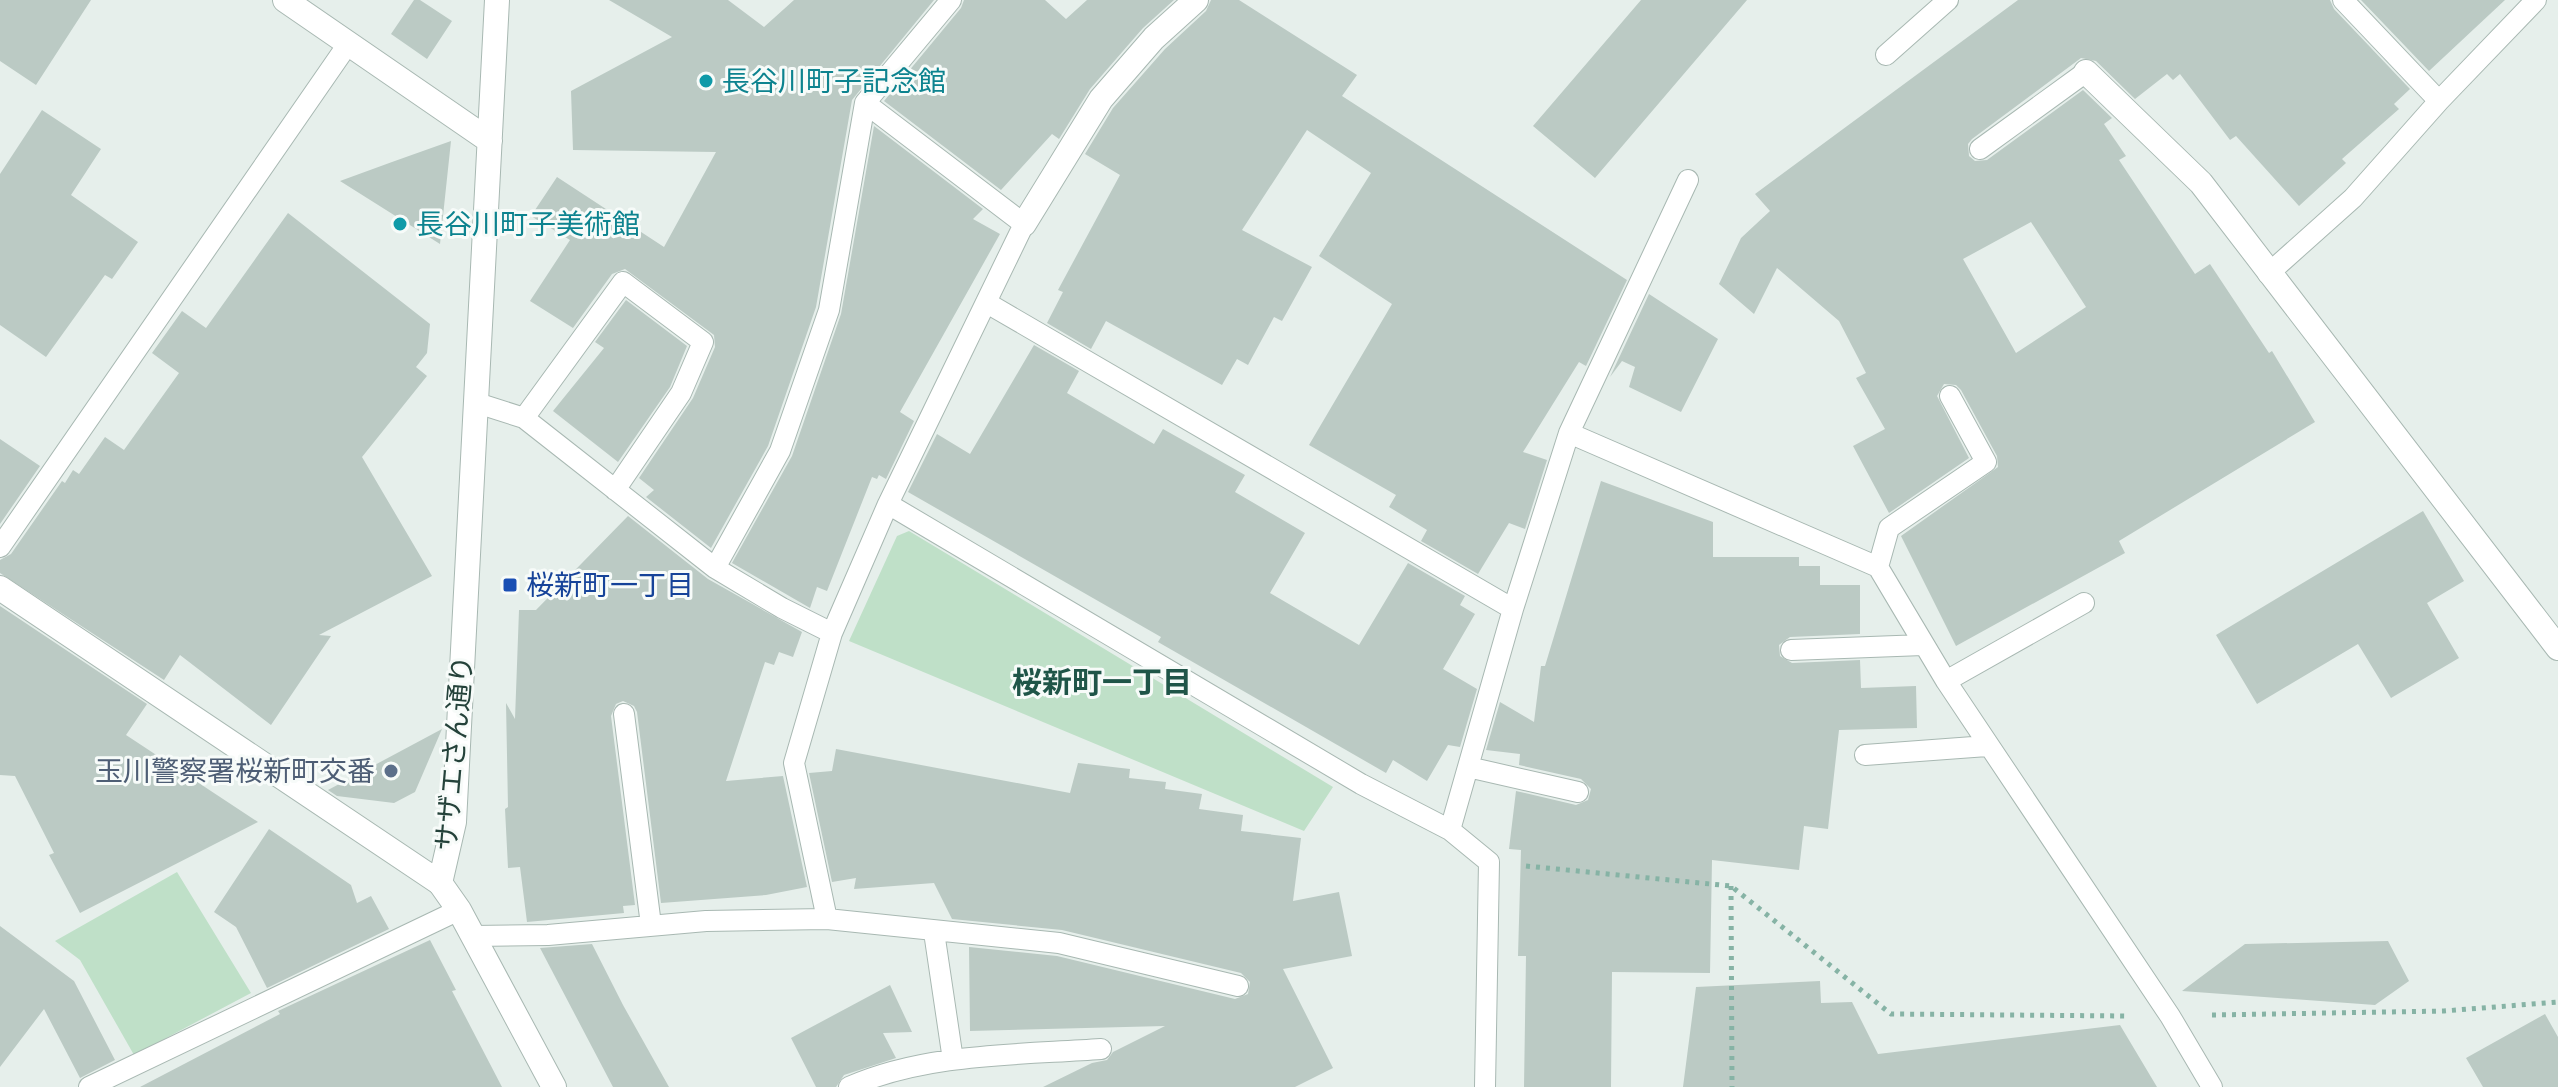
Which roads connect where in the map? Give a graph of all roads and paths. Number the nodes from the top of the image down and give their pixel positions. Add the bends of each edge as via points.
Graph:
1 (285, 0) edge
2 (497, 0) edge
3 (951, 0) edge
4 (1196, 0) edge
5 (1948, 0) edge
6 (2343, 0) edge
7 (2536, 0) edge
8 (348, 44) junction
9 (1886, 55) dead end
10 (2086, 72) joint
11 (2439, 101) junction
12 (865, 103) junction
13 (490, 141) junction
14 (1980, 149) dead end
15 (1688, 180) dead end
16 (1024, 224) junction
17 (2268, 274) junction
18 (987, 303) junction
19 (1950, 396) dead end
20 (477, 403) junction
21 (524, 418) junction
22 (1569, 433) junction
23 (615, 490) junction
24 (888, 504) junction
25 (0, 547) edge
26 (1878, 567) junction
27 (715, 568) junction
28 (0, 588) edge
29 (2084, 603) dead end
30 (1513, 609) junction
31 (832, 633) junction
32 (1923, 645) junction
33 (2558, 648) edge
34 (1791, 650) dead end
35 (1946, 681) junction
36 (624, 714) dead end
37 (1987, 746) junction
38 (1865, 755) dead end
39 (1468, 767) junction
40 (1578, 792) dead end
41 (1450, 830) junction
42 (1489, 862) junction
43 (440, 883) junction
44 (1731, 886) junction
45 (459, 910) junction
46 (827, 919) junction
47 (651, 925) junction
48 (934, 932) junction
49 (473, 936) junction
50 (1238, 986) dead end
51 (2558, 1002) edge
52 (2170, 1016) junction
53 (1101, 1049) dead end
54 (953, 1060) junction
55 (89, 1087) edge
56 (554, 1087) edge
57 (849, 1087) edge
58 (1485, 1087) edge
59 (1732, 1087) edge
60 (2212, 1087) edge

1 - 8 street
2 - 13 street, サザエさん通り
3 - 12 lane
4 - 16 street via 1101,99
5 - 9 lane
6 - 11 lane
7 - 11 lane
8 - 13 street
8 - 25 lane
10 - 14 lane
10 - 17 street via 2201,183
11 - 17 lane via 2353,198
12 - 16 lane
12 - 27 lane via 829,310 780,451
13 - 20 street, サザエさん通り
15 - 22 lane
16 - 18 lane
17 - 33 street
18 - 24 lane
18 - 30 lane
19 - 26 lane via 1986,462 1889,528
20 - 21 lane
20 - 43 street, サザエさん通り via 454,822
21 - 23 lane
21 - 23 lane via 623,282 703,342 681,393
22 - 26 lane
22 - 30 lane
23 - 27 lane
24 - 31 lane
24 - 41 lane via 1361,784
26 - 32 lane
27 - 31 lane
28 - 43 street, サザエさん通り
29 - 35 lane
30 - 39 lane
31 - 46 lane via 794,763
32 - 34 lane
32 - 35 lane
35 - 37 lane
36 - 47 lane
37 - 38 lane
37 - 52 lane
39 - 40 lane
39 - 41 lane
41 - 42 lane
42 - 44 path
42 - 58 lane
43 - 45 street
44 - 52 path via 1891,1014
44 - 59 path
45 - 49 street
45 - 55 lane
46 - 47 lane
46 - 48 lane
47 - 49 lane
48 - 50 lane via 1059,943
48 - 54 lane
49 - 56 street
51 - 52 path via 2444,1011
52 - 60 lane
53 - 54 lane
54 - 57 lane via 883,1072

